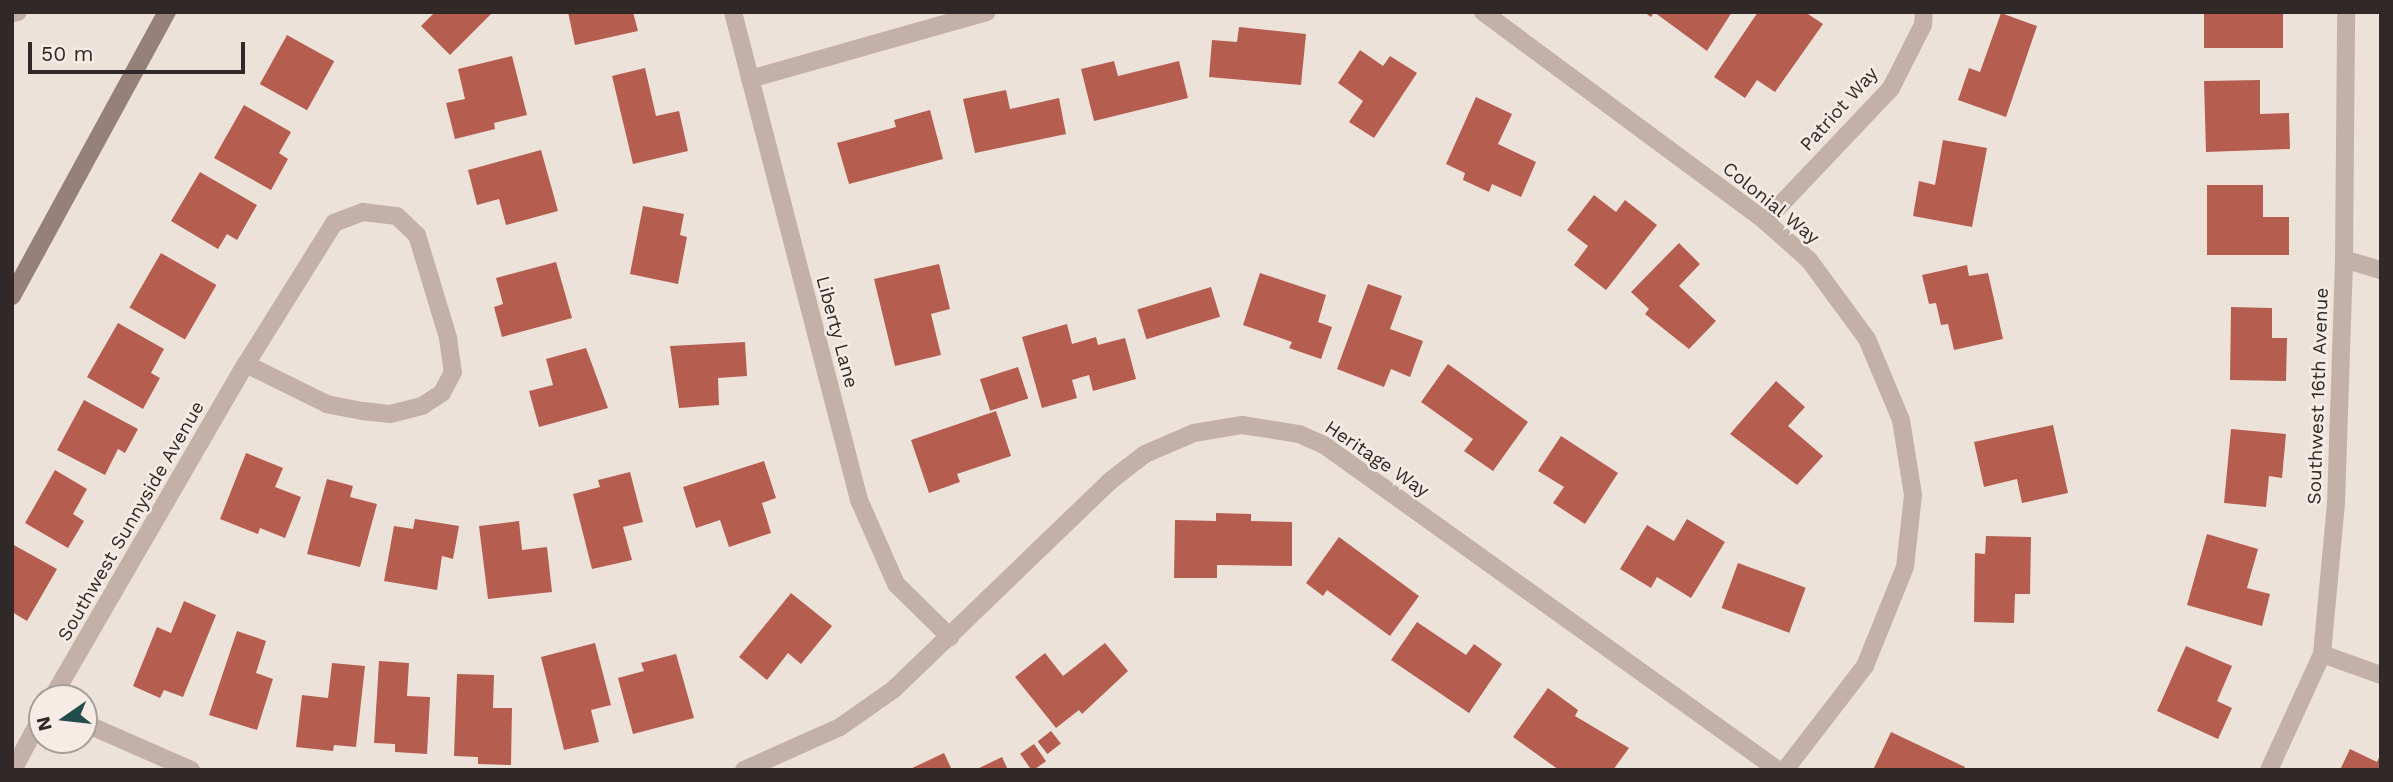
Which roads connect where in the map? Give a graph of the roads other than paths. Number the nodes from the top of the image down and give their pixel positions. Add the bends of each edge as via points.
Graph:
1 (18, 12) edge
2 (167, 12) edge
3 (733, 12) edge
4 (987, 12) edge
5 (1483, 12) edge
6 (1924, 12) edge
7 (2346, 12) edge
8 (12, 13) edge
9 (750, 79) junction
10 (1765, 221) junction
11 (2344, 259) junction
12 (2381, 270) edge
13 (12, 296) edge
14 (246, 364) junction
15 (950, 637) junction
16 (2322, 654) junction
17 (2381, 675) edge
18 (60, 684) edge
19 (98, 729) edge
20 (28, 742) edge
21 (13, 770) edge
22 (191, 770) edge
23 (744, 770) edge
24 (1778, 770) edge
25 (1785, 770) edge
26 (2269, 770) edge

1 - 8 street
2 - 13 street
3 - 9 street, Liberty Lane
4 - 9 street
5 - 10 street, Colonial Way
6 - 10 street, Patriot Way via 1923,25 1891,88
7 - 11 street, Southwest 16th Avenue
9 - 15 street, Liberty Lane via 859,500 896,584
10 - 25 street, Colonial Way via 1809,260 1867,339 1901,420 1913,495 1905,567 1865,666
11 - 12 street
11 - 16 street, Southwest 16th Avenue via 2336,503
14 - 14 street, Southwest Sunnyside Avenue via 334,223 363,212 397,216 417,235 448,338 453,372 442,393 422,406 390,414 362,411 327,404
14 - 18 street, Southwest Sunnyside Avenue
15 - 23 street, Heritage Way via 894,689 840,727
15 - 24 street, Heritage Way via 1101,489 1144,454 1194,433 1242,425 1299,434 1324,445
16 - 17 street
16 - 26 street, Southwest 16th Avenue
19 - 22 street
20 - 21 street

